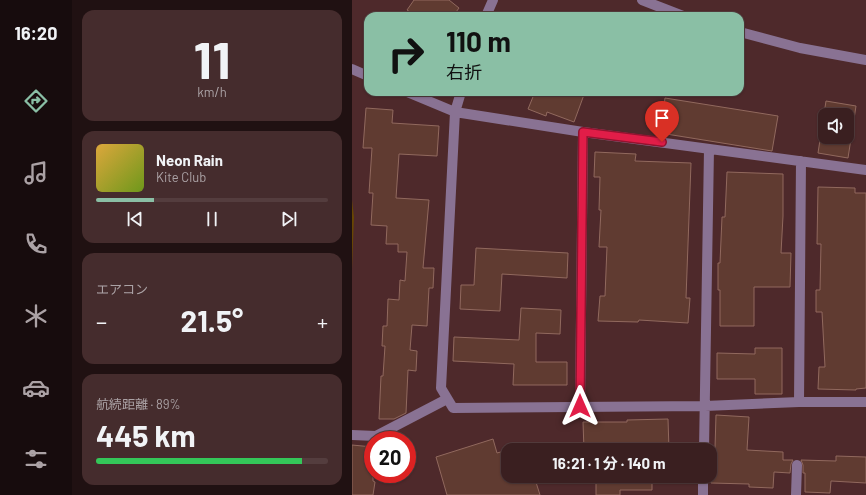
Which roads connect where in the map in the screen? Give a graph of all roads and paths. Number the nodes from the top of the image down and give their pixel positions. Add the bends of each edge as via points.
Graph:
1 (493, 0) edge
2 (642, 0) edge
3 (488, 12) edge
4 (673, 12) edge
5 (744, 33) edge
6 (866, 60) edge
7 (352, 69) edge
8 (364, 74) edge
9 (416, 96) edge
10 (460, 96) edge
11 (455, 112) junction
12 (583, 132) junction
13 (709, 149) junction
14 (801, 161) junction
15 (866, 170) edge
16 (447, 398) junction
17 (799, 402) junction
18 (866, 402) edge
19 (580, 406) junction
20 (705, 406) junction
21 (352, 435) edge
22 (704, 443) edge
23 (797, 465) dead end
24 (704, 483) edge
25 (703, 495) edge
26 (796, 495) edge

1 - 3 street
2 - 4 street
5 - 6 street via 800,48
7 - 8 street
9 - 11 street
10 - 11 street
11 - 12 street
11 - 16 street via 441,388
12 - 13 street
12 - 19 street
13 - 14 street
13 - 20 street
14 - 15 street
14 - 17 street
16 - 19 street via 452,408
16 - 21 street via 376,436
17 - 18 street
17 - 20 street
19 - 20 street
20 - 22 street
23 - 26 street
24 - 25 street

